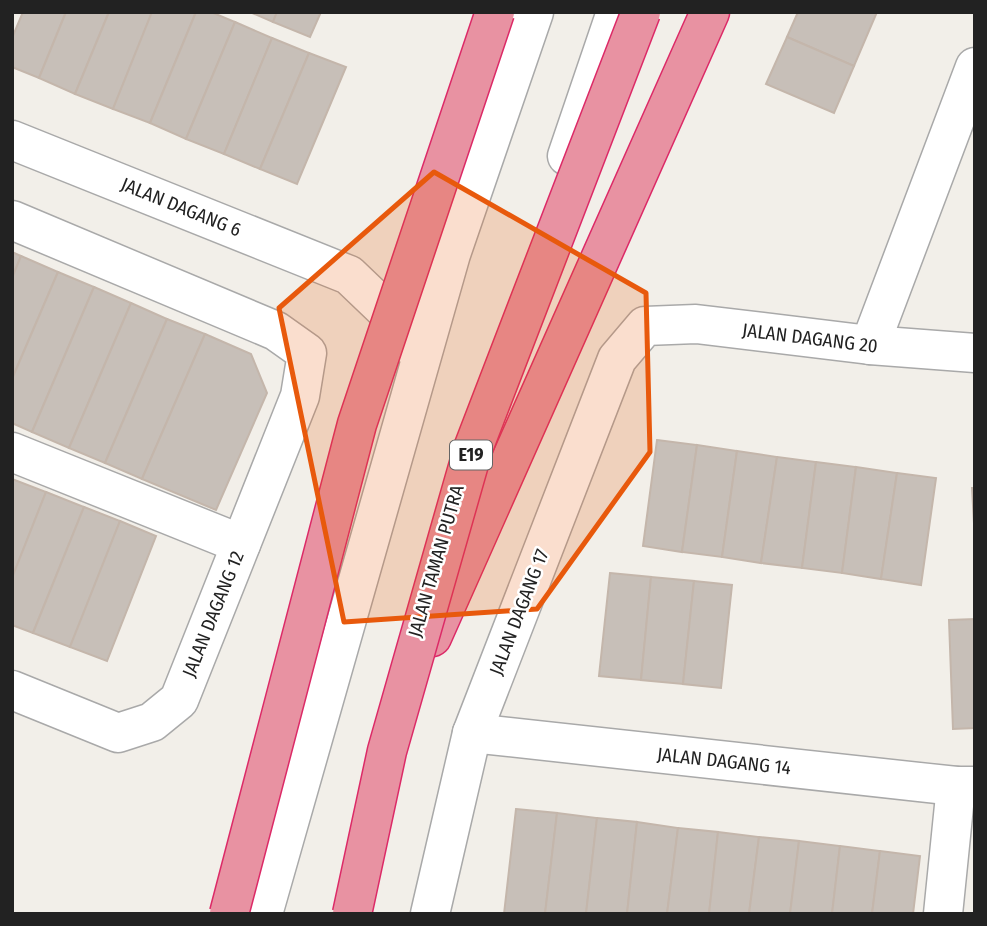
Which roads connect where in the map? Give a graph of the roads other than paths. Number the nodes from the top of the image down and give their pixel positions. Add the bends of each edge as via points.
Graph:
1 (495, 12) edge
2 (534, 12) edge
3 (616, 12) edge
4 (641, 12) edge
5 (699, 12) edge
6 (709, 12) edge
7 (975, 67) edge
8 (680, 78) junction
9 (12, 140) edge
10 (12, 220) edge
11 (451, 254) junction
12 (349, 275) junction
13 (645, 326) joint
14 (870, 345) junction
15 (975, 353) edge
16 (417, 373) junction
17 (12, 452) edge
18 (241, 544) junction
19 (12, 690) edge
20 (472, 733) junction
21 (383, 748) junction
22 (966, 786) edge
23 (229, 914) edge
24 (263, 914) edge
25 (335, 914) edge
26 (352, 914) edge
27 (430, 914) edge
28 (943, 914) edge

1 - 23 highway, bridge via 357,424
2 - 11 street
3 - 21 street, JALAN TAMAN PUTRA via 470,444
4 - 26 highway, E19, bridge via 474,446 387,751
5 - 8 highway
6 - 8 highway
7 - 14 street
8 - 21 highway
9 - 12 street, JALAN DAGANG 6
10 - 18 street, JALAN DAGANG 12 via 276,331 307,353 300,396
11 - 12 street, JALAN DAGANG 6
11 - 16 street
12 - 16 street, JALAN DAGANG 6 via 396,320
13 - 14 street, JALAN DAGANG 20 via 696,324
13 - 20 street, JALAN DAGANG 17 via 617,359
14 - 15 street, JALAN DAGANG 20
16 - 24 street
17 - 18 street
18 - 19 street, JALAN DAGANG 12 via 179,701 152,722 118,733
20 - 22 street, JALAN DAGANG 14
20 - 27 street, JALAN DAGANG 17
21 - 25 street, JALAN TAMAN PUTRA
22 - 28 street

